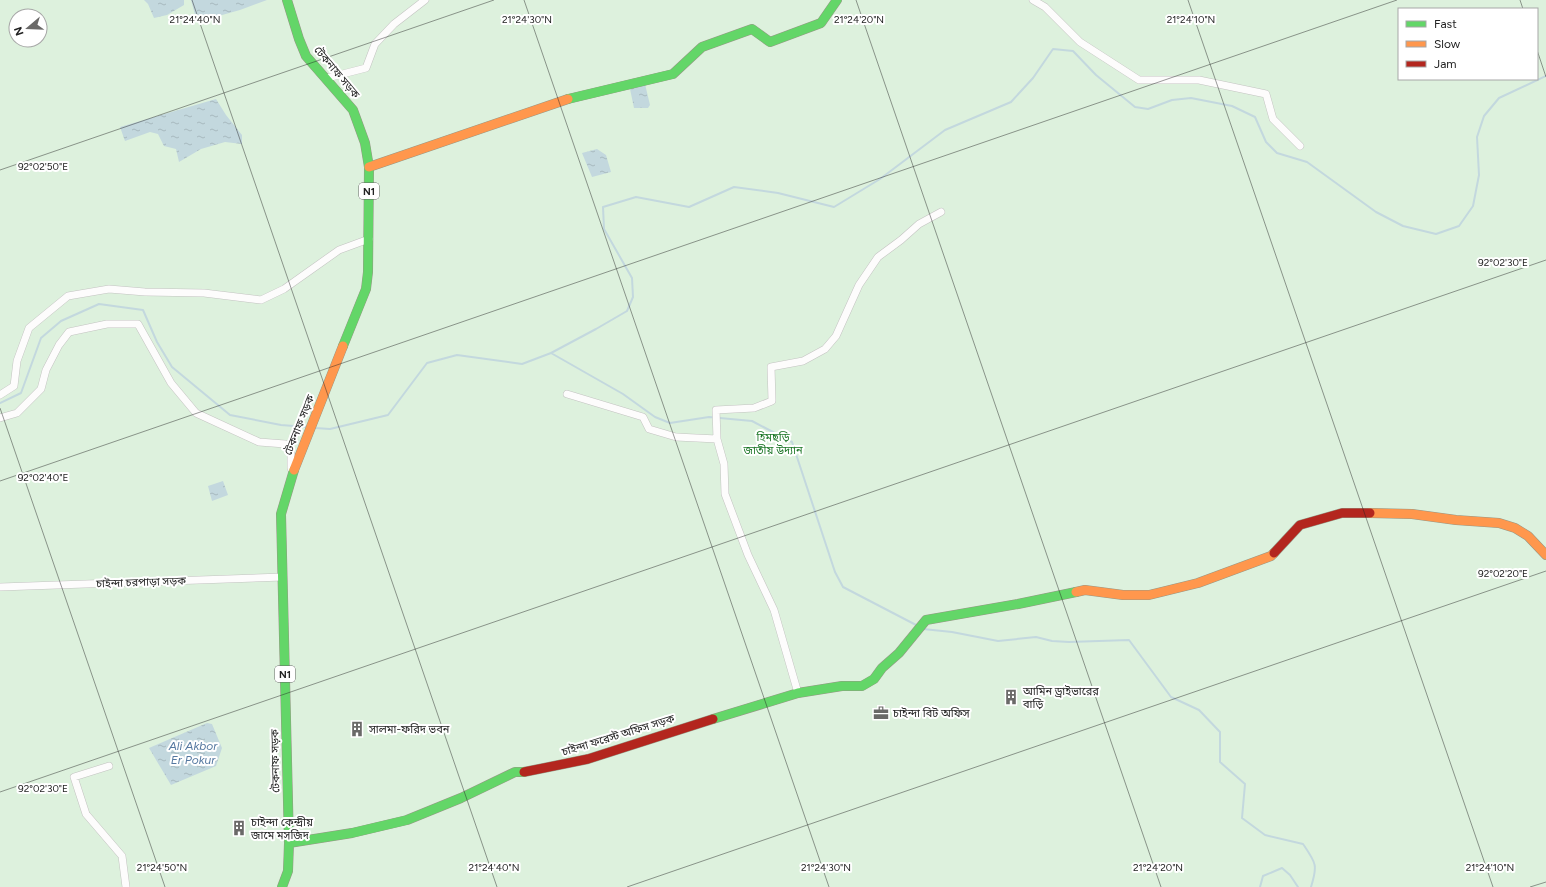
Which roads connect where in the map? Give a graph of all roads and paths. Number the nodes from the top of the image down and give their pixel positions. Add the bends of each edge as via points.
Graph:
1 (287, 0) edge
2 (425, 0) edge
3 (837, 0) edge
4 (1033, 0) edge
5 (327, 78) junction
6 (1300, 146) dead end
7 (369, 167) junction
8 (941, 212) dead end
9 (368, 239) junction
10 (567, 394) dead end
11 (0, 395) edge
12 (0, 418) edge
13 (717, 439) junction
14 (291, 478) junction
15 (1546, 555) edge
16 (283, 577) junction
17 (0, 587) edge
18 (798, 693) junction
19 (109, 766) dead end
20 (289, 843) junction
21 (126, 887) edge
22 (282, 887) edge

1 - 5 main road, টেকনাফ সড়ক / N1 via 306,56
2 - 5 street via 394,24 375,44 366,68
3 - 7 main road via 821,23 770,42 752,29 702,48 673,74 565,100
4 - 6 street via 1045,7 1080,42 1140,80 1199,80 1266,94 1273,120
5 - 7 main road, টেকনাফ সড়ক / N1 via 353,110 365,143
7 - 9 main road, টেকনাফ সড়ক / N1
8 - 13 street via 919,224 878,257 859,285 836,336 825,349 804,362 771,367 772,401 754,408 716,410
9 - 11 street via 339,250 284,289 261,300 204,293 109,289 68,296 29,328 18,361 14,386
9 - 14 main road, টেকনাফ সড়ক / N1 via 366,289
10 - 13 street via 643,417 649,429 676,437
12 - 14 street via 17,414 41,389 46,370 69,332 107,324 138,324 171,383 196,413 259,442 285,444 291,450
13 - 18 street via 724,464 726,494 748,555 774,610
14 - 16 main road, টেকনাফ সড়ক / N1 via 281,514
15 - 18 main road, চাইন্দা ফরেস্ট অফিস সড়ক via 1528,536 1499,523 1412,514 1342,514 1300,525 1271,556 1198,583 1149,595 1123,595 1085,590 926,620 874,679 862,686 842,686
16 - 17 street, চাইন্দা চরপাড়া সড়ক
16 - 20 main road, টেকনাফ সড়ক / N1
18 - 20 main road, চাইন্দা ফরেস্ট অফিস সড়ক via 588,759 528,772 515,772 407,820 352,833
19 - 21 street via 74,777 86,814 122,856
20 - 22 main road, টেকনাফ সড়ক / N1 via 288,871

